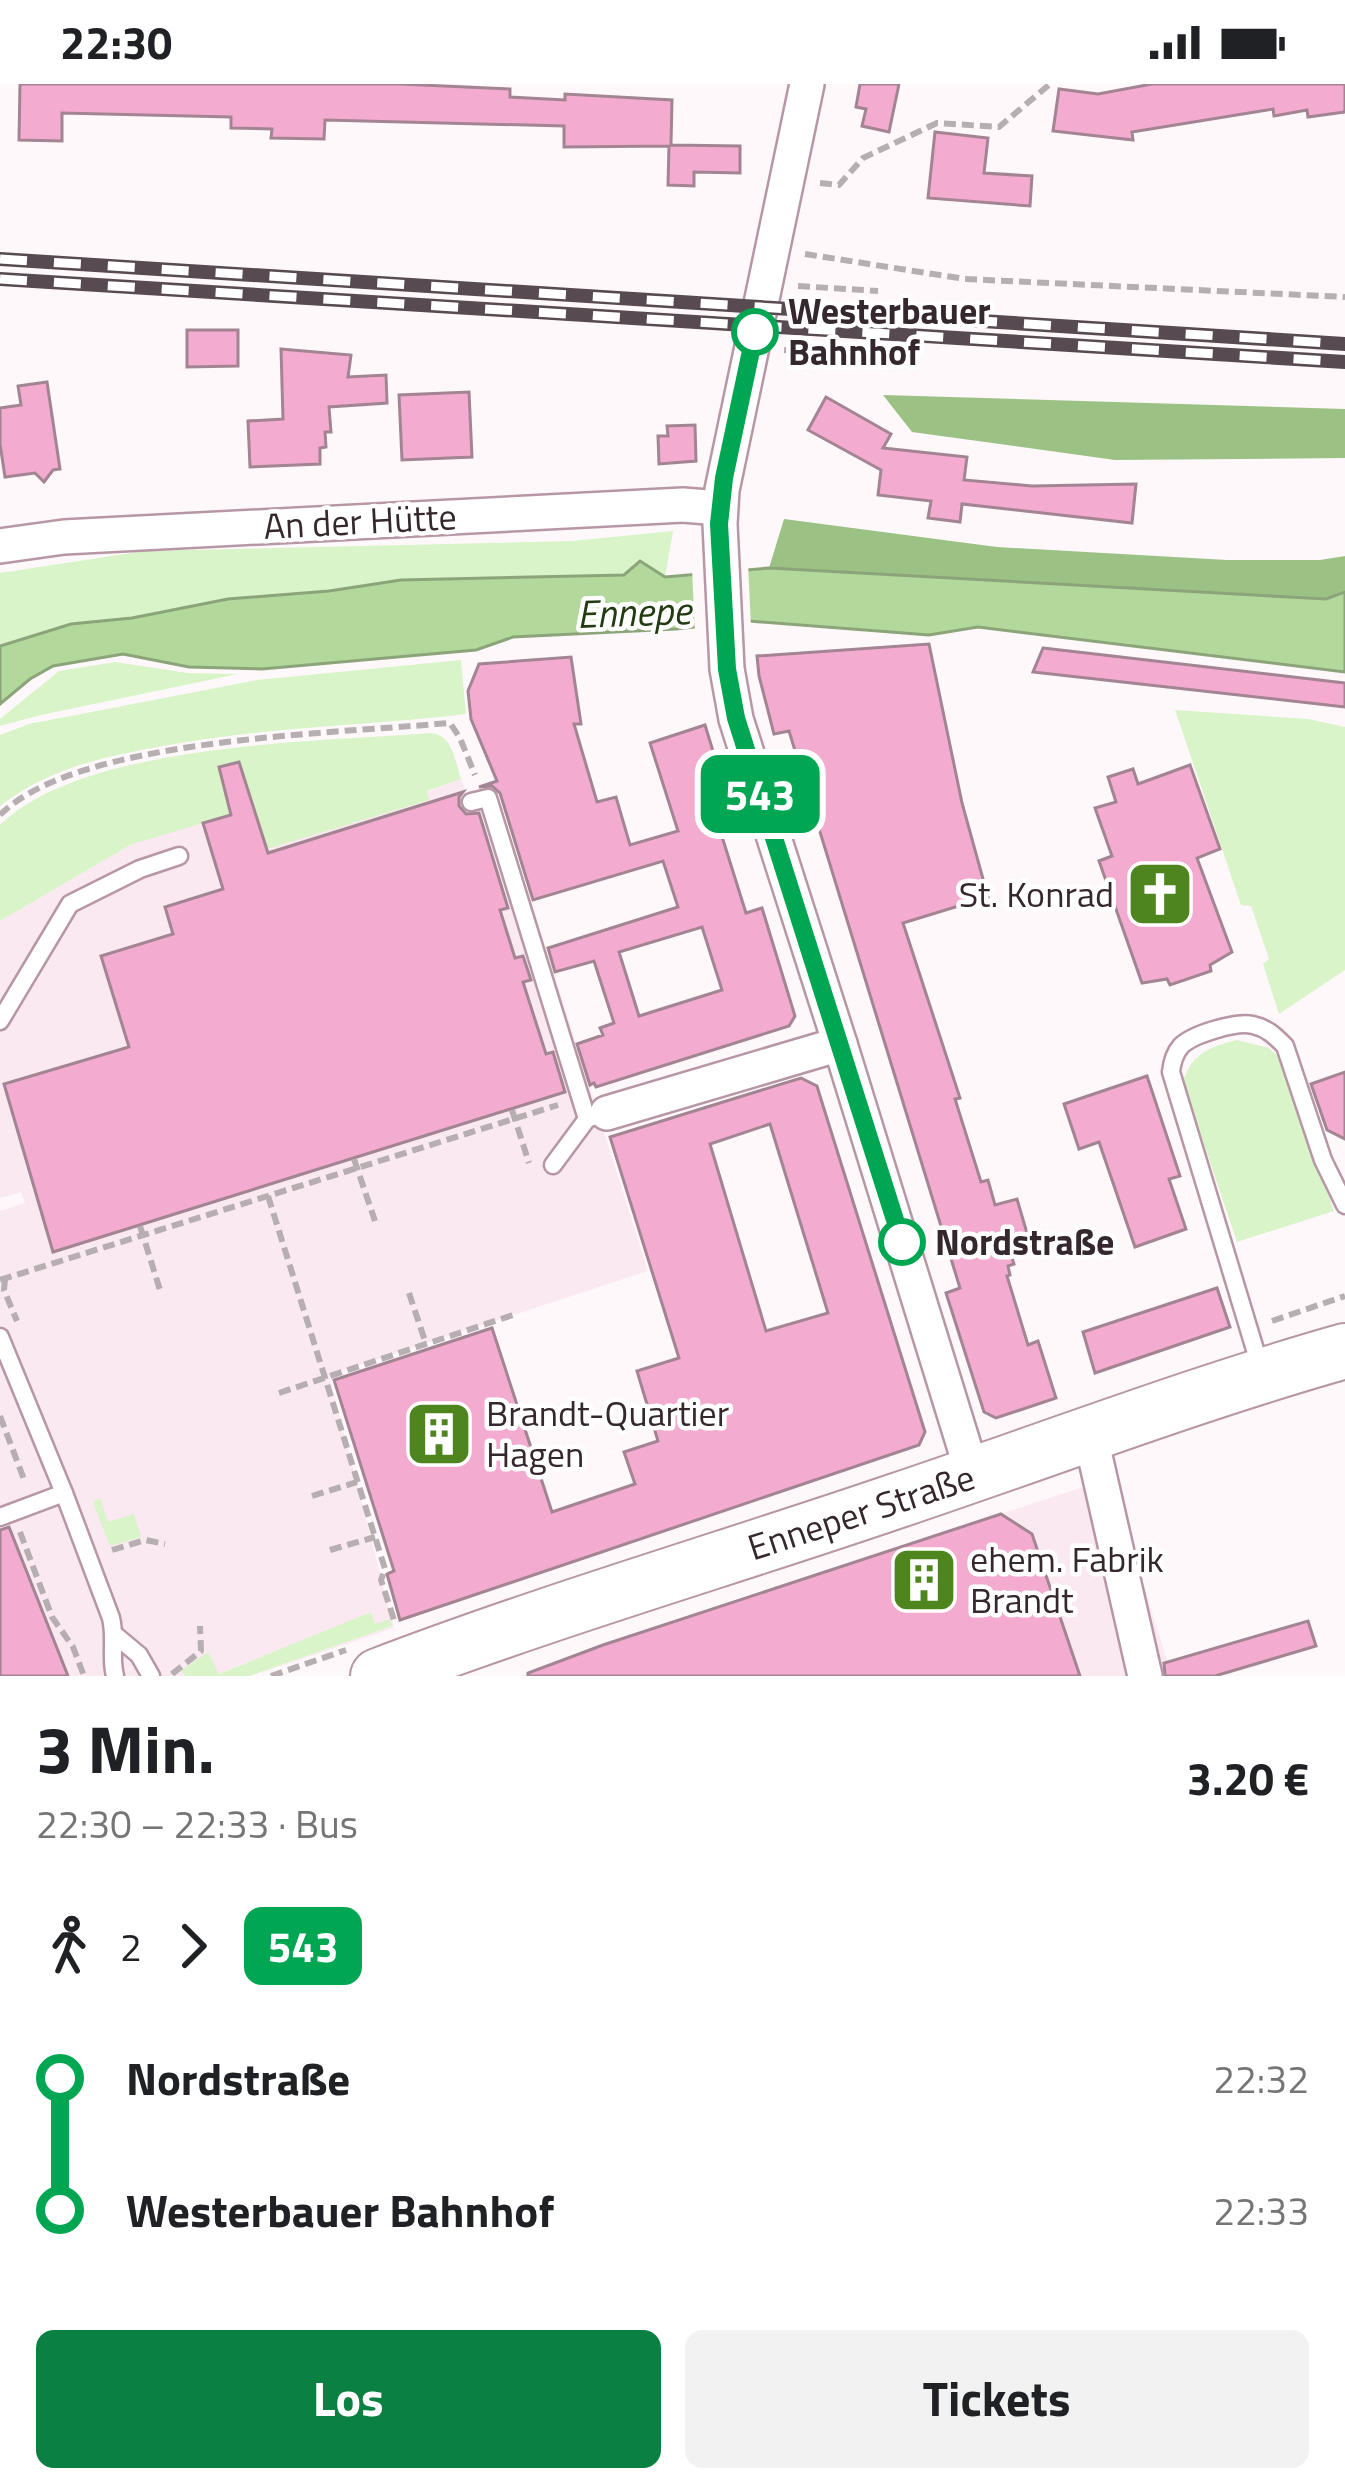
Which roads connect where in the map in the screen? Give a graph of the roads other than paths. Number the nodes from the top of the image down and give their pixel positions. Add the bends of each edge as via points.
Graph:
1 (807, 84) edge
2 (720, 524) junction
3 (0, 546) edge
4 (480, 800) road end
5 (179, 856) dead end
6 (0, 1021) edge
7 (840, 1044) junction
8 (591, 1110) junction
9 (553, 1166) dead end
10 (1345, 1205) edge
11 (0, 1337) edge
12 (1345, 1352) edge
13 (1262, 1375) junction
14 (1090, 1434) junction
15 (973, 1475) junction
16 (64, 1493) junction
17 (6, 1514) edge
18 (115, 1635) junction
19 (388, 1654) edge
20 (115, 1676) edge
21 (151, 1676) edge
22 (1144, 1676) edge

1 - 2 street
2 - 3 street, An der Hütte via 683,505
2 - 7 street via 736,718
4 - 8 lane via 539,990
5 - 6 lane via 70,904
7 - 8 street
7 - 15 street
8 - 9 lane
10 - 13 lane via 1285,1046 1264,1028 1237,1024 1177,1050 1171,1072
11 - 16 lane
12 - 13 main road, Enneper Straße
13 - 14 main road, Enneper Straße
14 - 15 main road, Enneper Straße
14 - 22 street
15 - 19 main road, Enneper Straße via 612,1594
16 - 17 lane
16 - 18 lane
18 - 20 lane
18 - 21 lane

